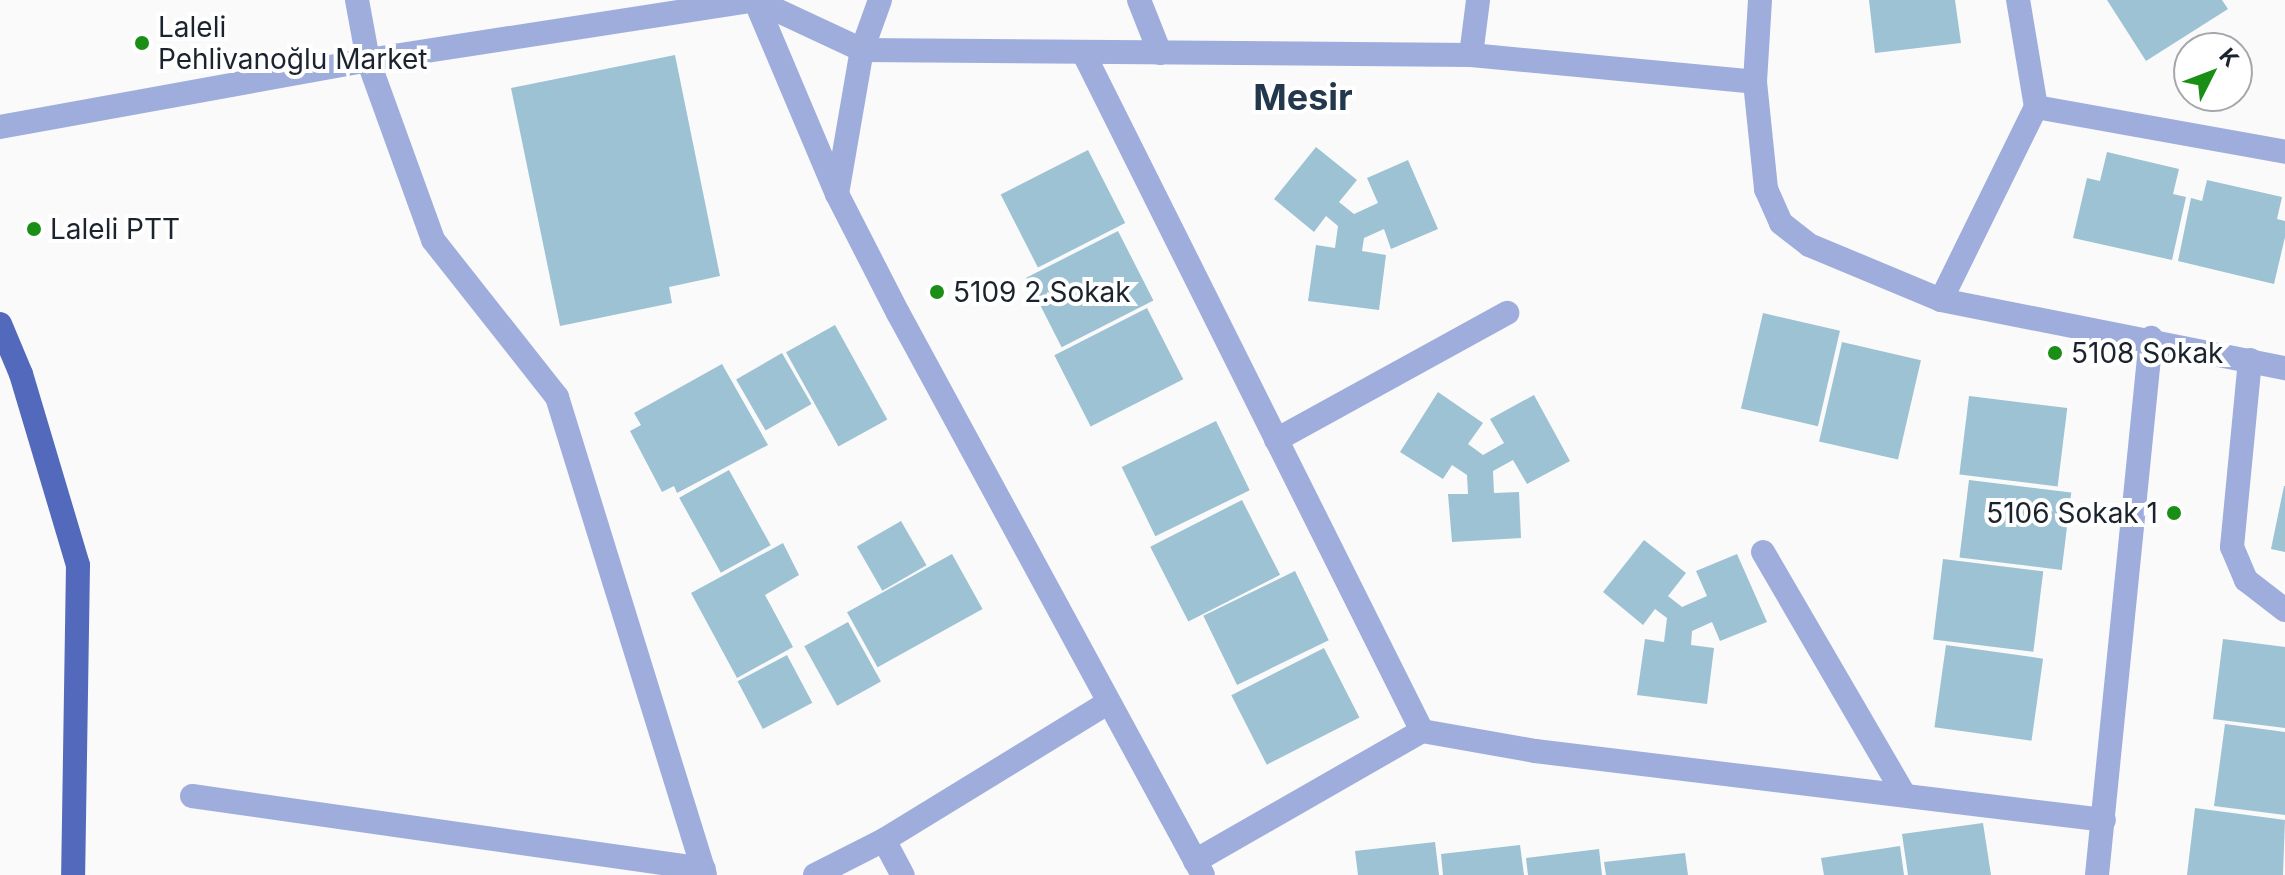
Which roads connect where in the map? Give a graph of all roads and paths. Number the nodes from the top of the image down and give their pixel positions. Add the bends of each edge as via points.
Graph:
1 (357, 0) edge
2 (755, 0) edge
3 (880, 0) edge
4 (1139, 0) edge
5 (1478, 0) edge
6 (1760, 0) edge
7 (2018, 0) edge
8 (862, 50) junction
9 (1083, 52) junction
10 (1160, 53) junction
11 (1471, 55) junction
12 (368, 60) junction
13 (1755, 82) junction
14 (2036, 107) junction
15 (0, 127) edge
16 (2285, 152) edge
17 (837, 194) junction
18 (1941, 300) junction
19 (1507, 313) dead end
20 (0, 324) edge
21 (2151, 338) junction
22 (2250, 360) junction
23 (2285, 368) edge
24 (1276, 440) junction
25 (1763, 552) dead end
26 (2285, 610) edge
27 (1108, 703) junction
28 (1422, 731) junction
29 (1904, 794) junction
30 (192, 796) dead end
31 (2104, 820) junction
32 (884, 840) junction
33 (1199, 868) edge
34 (705, 872) edge
35 (73, 875) edge
36 (815, 875) edge
37 (903, 875) edge
38 (2097, 875) edge

1 - 12 street
2 - 8 street
2 - 12 street
2 - 17 street
3 - 8 street
4 - 10 street
5 - 11 street
6 - 13 street
7 - 14 street
8 - 9 street
8 - 17 street
9 - 10 street
9 - 24 street
10 - 11 street
11 - 13 street
12 - 15 street
12 - 34 street via 433,240 557,397
13 - 18 street via 1766,189 1781,223 1809,245
14 - 16 street
14 - 18 street
17 - 27 street via 972,457
18 - 21 street
19 - 24 street
20 - 35 main road via 21,374 78,565
21 - 22 street
21 - 31 street
22 - 23 street
22 - 26 street via 2232,547 2246,580
24 - 28 street
25 - 29 street
27 - 32 street
27 - 33 street
28 - 29 street via 1535,751
28 - 33 street
29 - 31 street
30 - 34 street
31 - 38 street
32 - 36 street
32 - 37 street

